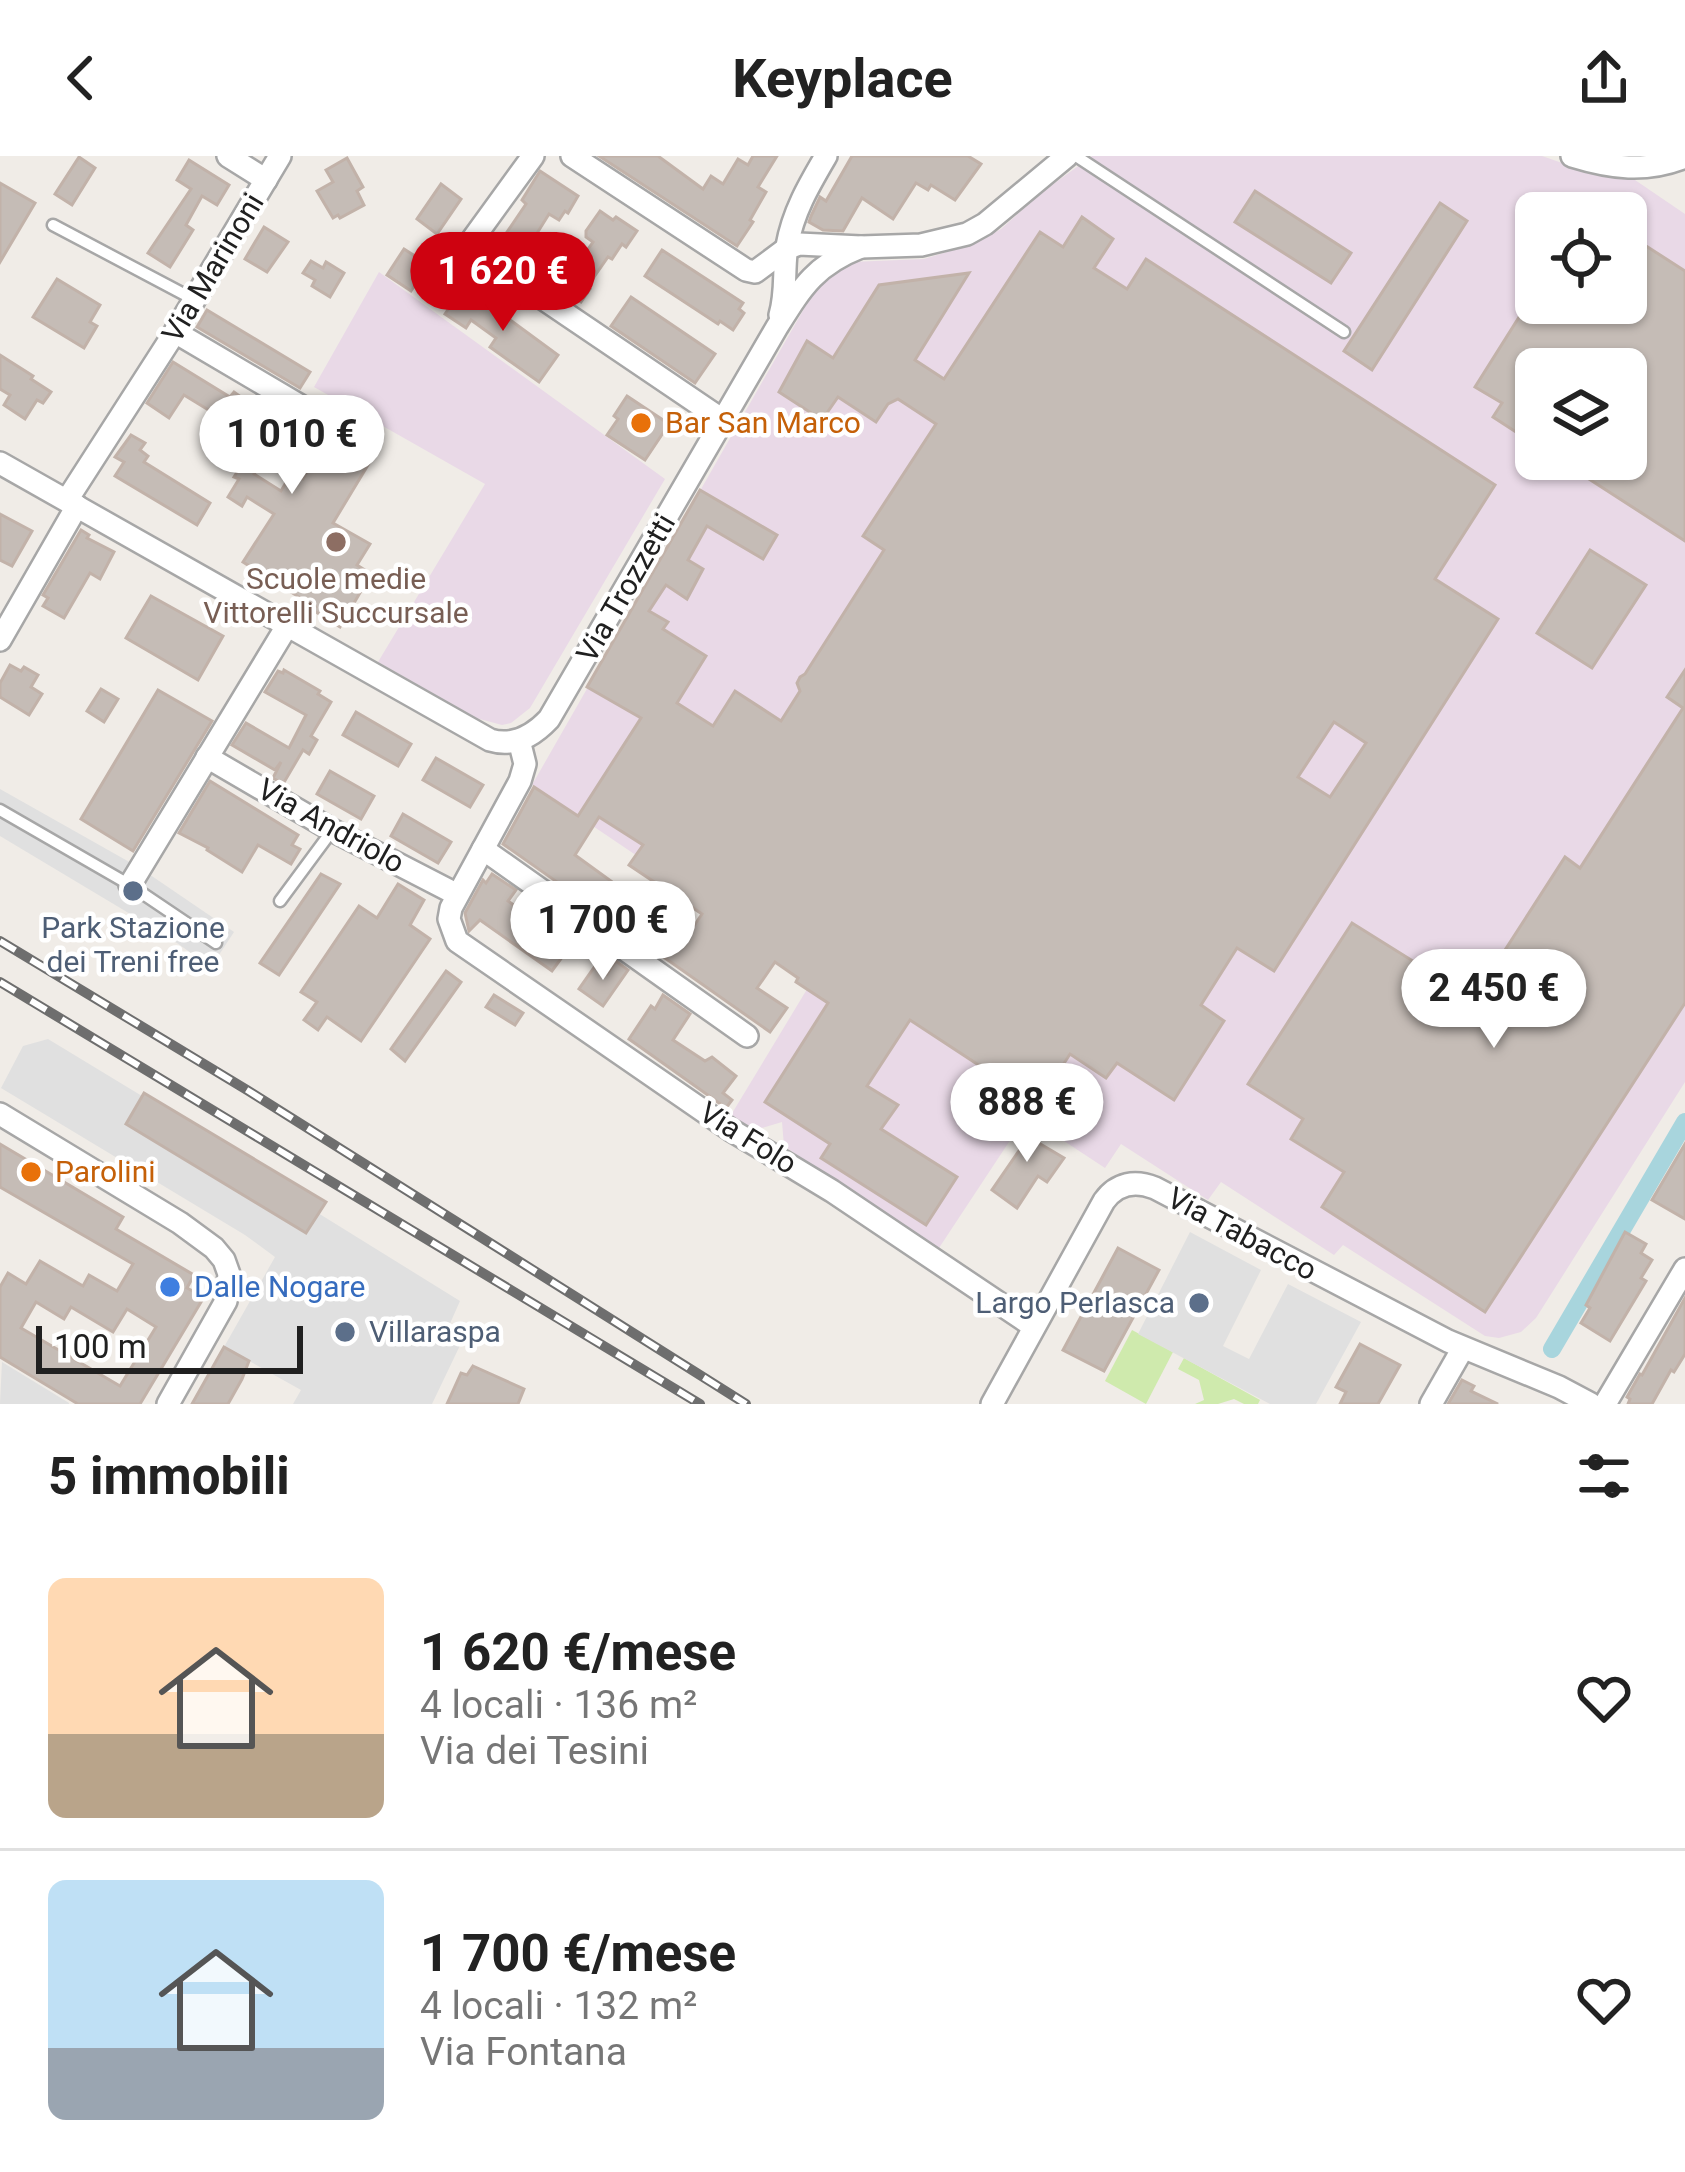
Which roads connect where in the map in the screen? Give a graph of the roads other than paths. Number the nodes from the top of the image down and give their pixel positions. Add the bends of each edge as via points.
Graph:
1 (228, 156) edge
2 (280, 156) edge
3 (533, 156) edge
4 (572, 156) edge
5 (826, 156) edge
6 (1071, 156) edge
7 (1572, 156) edge
8 (1685, 157) edge
9 (266, 180) junction
10 (53, 225) dead end
11 (861, 248) junction
12 (786, 249) junction
13 (194, 300) junction
14 (777, 327) junction
15 (175, 332) junction
16 (1344, 332) dead end
17 (304, 408) dead end
18 (724, 422) junction
19 (0, 463) edge
20 (72, 503) junction
21 (287, 626) junction
22 (0, 640) edge
23 (519, 740) junction
24 (207, 757) junction
25 (0, 810) edge
26 (332, 830) junction
27 (483, 849) junction
28 (130, 885) junction
29 (456, 894) junction
30 (280, 901) dead end
31 (216, 943) dead end
32 (747, 1036) dead end
33 (0, 1114) edge
34 (1685, 1269) edge
35 (1033, 1326) junction
36 (1463, 1348) junction
37 (168, 1404) edge
38 (992, 1404) edge
39 (1431, 1404) edge
40 (1591, 1404) edge
41 (1605, 1404) edge

1 - 9 street
2 - 9 street, Via Marinoni
3 - 18 street via 467,247
4 - 12 street, Via Trozzetti via 751,272
5 - 12 street
6 - 11 street, Via Trozzetti via 967,234
6 - 16 lane
7 - 8 street via 1630,169
9 - 13 street, Via Marinoni
10 - 13 lane
11 - 12 street, Via Trozzetti
11 - 14 street, Via Trozzetti via 820,268
12 - 14 street
13 - 15 street, Via Marinoni
14 - 18 street, Via Trozzetti
15 - 17 street
15 - 20 street, Via Marinoni
18 - 23 street, Via Trozzetti via 549,719
19 - 20 street
20 - 21 street
20 - 22 street, Via Marinoni
21 - 23 street via 490,740
21 - 24 street
23 - 27 street via 524,772
24 - 26 street, Via Andriolo
24 - 28 street
25 - 28 lane
26 - 29 street, Via Andriolo
26 - 30 lane
27 - 29 street
27 - 32 street
28 - 31 lane
29 - 35 street, Via Folo via 449,919 465,948
33 - 37 street via 181,1223 224,1260 226,1300
34 - 41 street
35 - 36 street, Via Tabacco via 1104,1202 1135,1183
35 - 38 street, Via Tabacco
36 - 39 street
36 - 40 street, Via Tabacco

